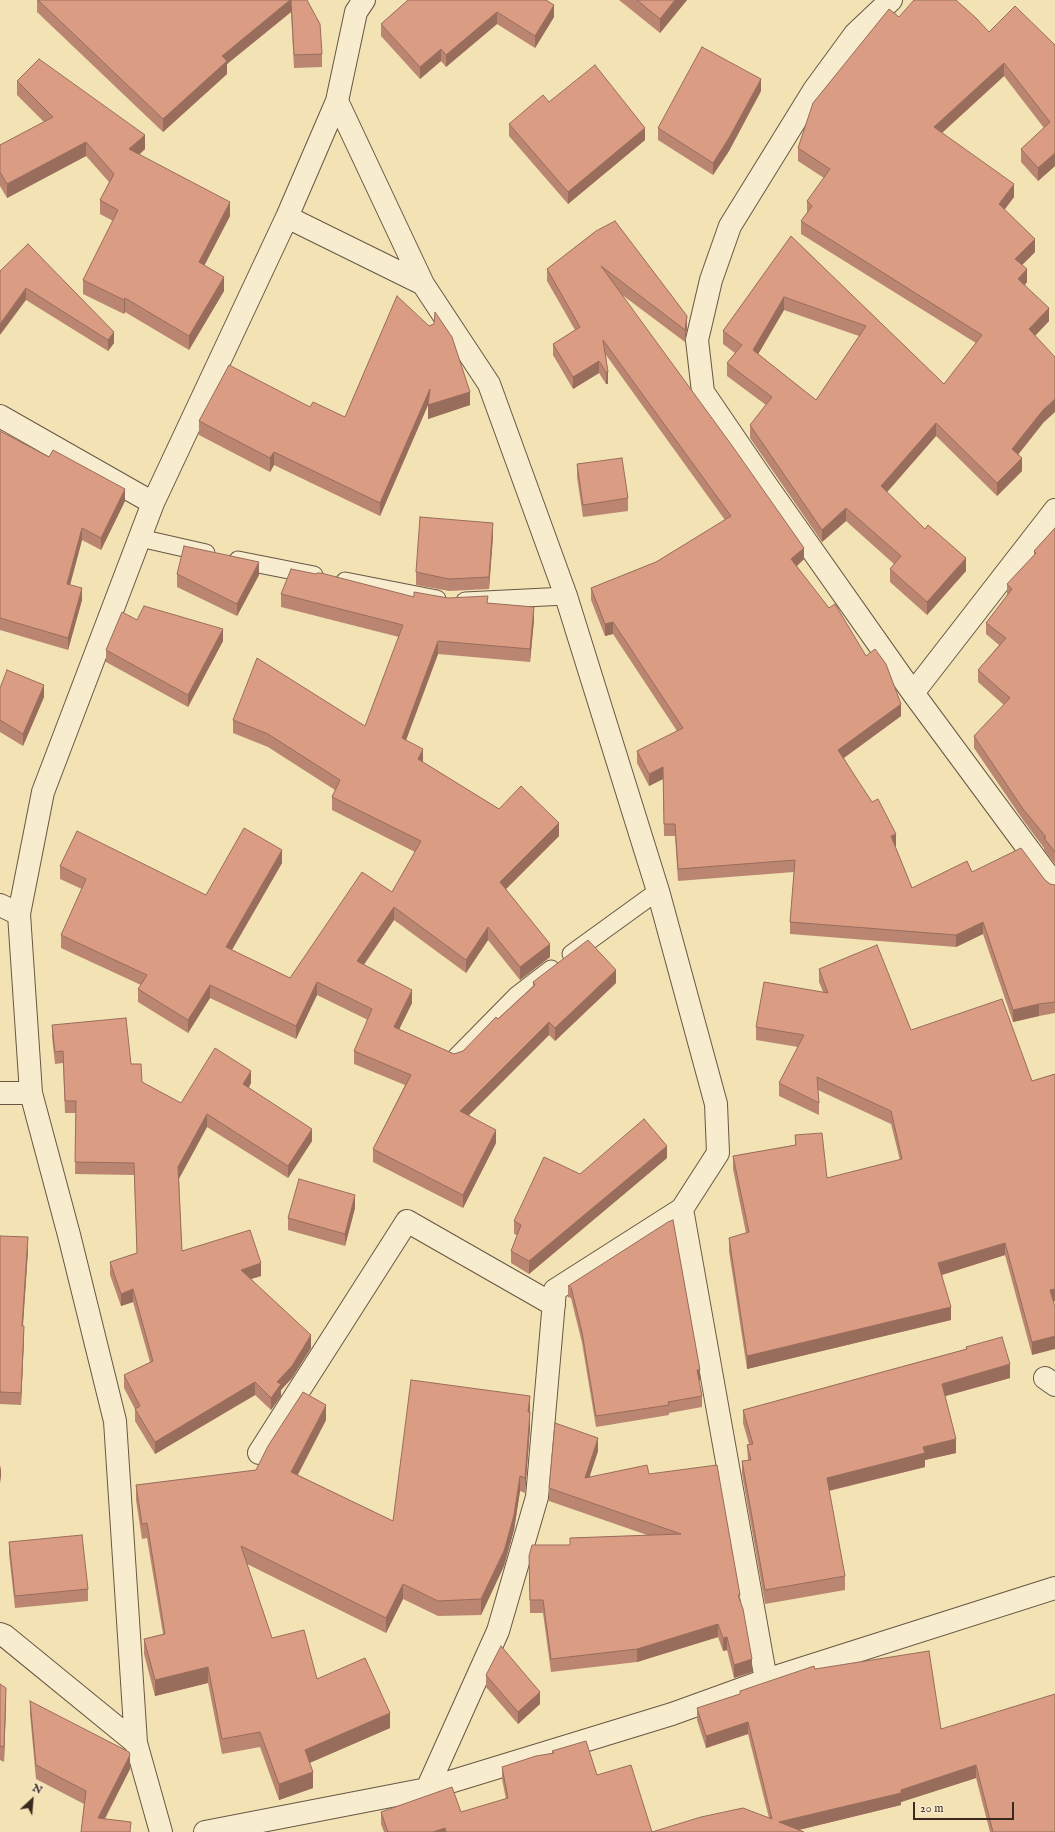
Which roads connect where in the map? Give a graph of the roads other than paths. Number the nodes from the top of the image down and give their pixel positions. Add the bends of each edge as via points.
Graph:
1 (891, 0) edge
2 (355, 4) edge
3 (337, 101) junction
4 (287, 216) junction
5 (424, 284) junction
6 (0, 416) edge
7 (153, 503) junction
8 (1055, 510) edge
9 (140, 538) junction
10 (566, 596) junction
11 (913, 693) junction
12 (1055, 886) edge
13 (658, 891) junction
14 (10, 909) edge
15 (456, 1057) edge
16 (0, 1093) edge
17 (31, 1093) junction
18 (682, 1209) junction
19 (554, 1305) junction
20 (259, 1453) dead end
21 (1055, 1588) edge
22 (0, 1634) edge
23 (766, 1680) junction
24 (136, 1743) junction
25 (427, 1789) junction
26 (161, 1832) edge
27 (205, 1832) edge

1 - 11 street via 855,34 814,90 730,226 711,280 697,340 703,392 771,493
2 - 3 street
3 - 4 street
3 - 5 street
4 - 5 street
4 - 7 street
5 - 10 street via 489,384
6 - 7 street
7 - 9 street
8 - 11 street
9 - 10 lane via 252,563 448,601
9 - 14 street via 44,792
10 - 13 street
11 - 12 street
13 - 15 lane via 517,995
13 - 18 street via 716,1104 718,1153
14 - 17 street
16 - 17 street
17 - 24 street via 115,1421
18 - 19 street via 555,1290
18 - 23 street
19 - 20 street via 407,1221
19 - 25 street via 537,1497 498,1631
21 - 23 street
22 - 24 street
23 - 25 street via 672,1714
24 - 26 street
25 - 27 street

